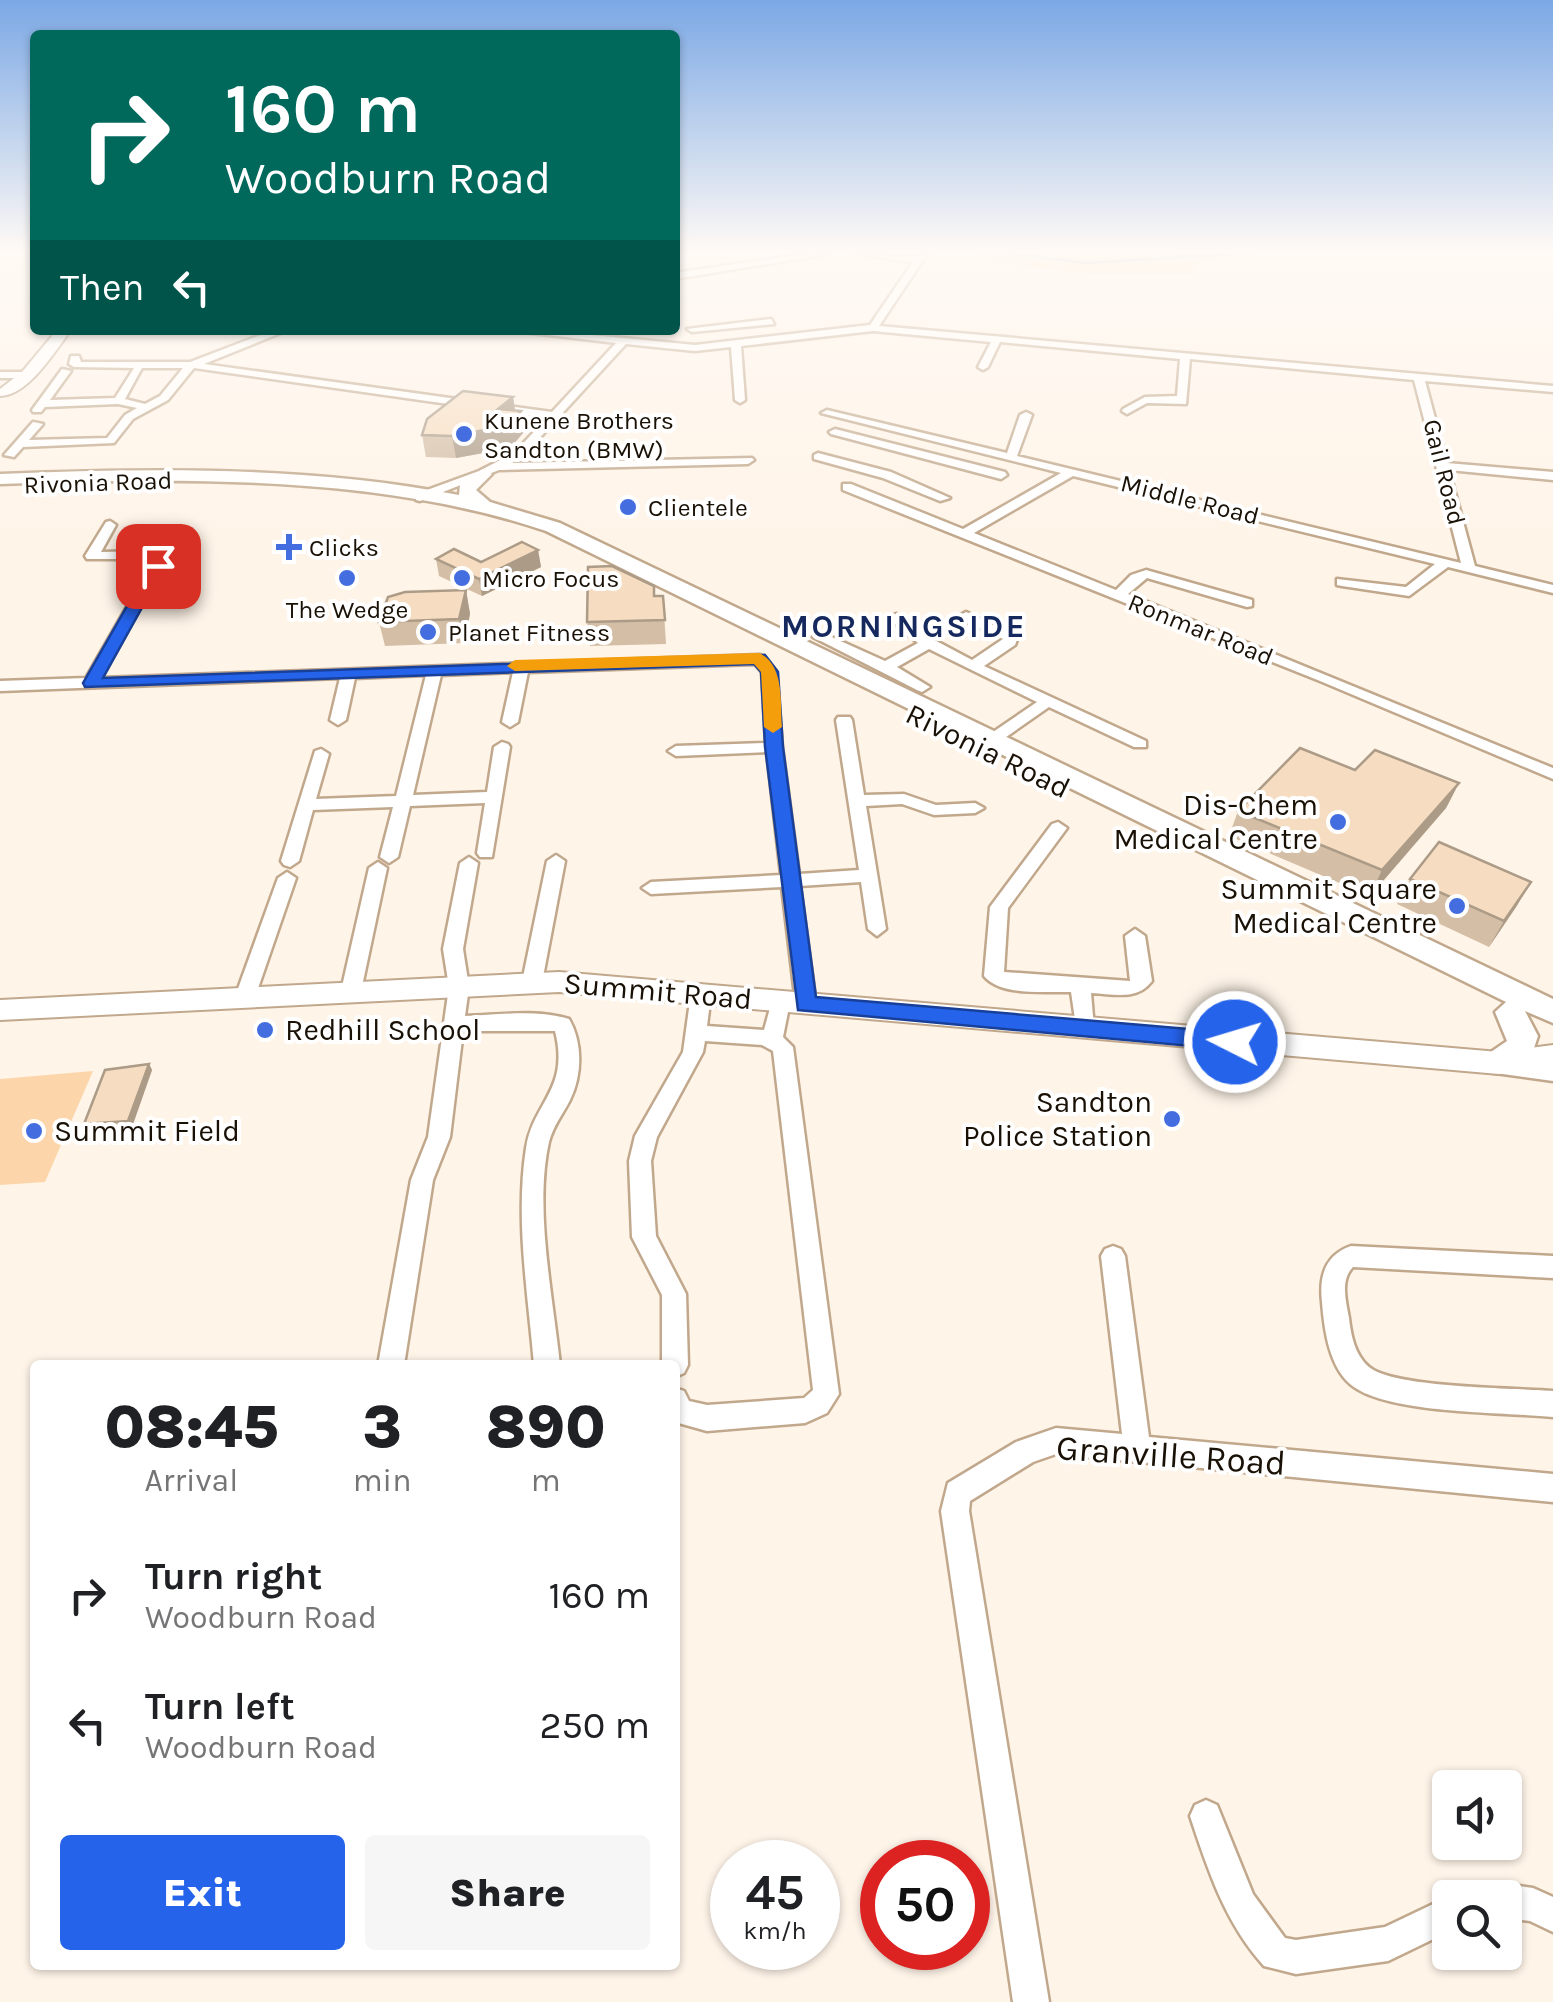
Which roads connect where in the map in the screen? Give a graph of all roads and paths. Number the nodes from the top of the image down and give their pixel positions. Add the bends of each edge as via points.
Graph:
1 (42, 347) edge
2 (48, 347) edge
3 (233, 347) edge
4 (618, 347) edge
5 (736, 347) edge
6 (992, 347) edge
7 (1091, 347) edge
8 (132, 354) dead end
9 (1186, 356) junction
10 (76, 358) junction
11 (191, 365) junction
12 (982, 367) dead end
13 (138, 370) dead end
14 (0, 375) edge
15 (22, 375) junction
16 (1419, 377) junction
17 (1553, 389) edge
18 (2, 396) edge
19 (740, 400) dead end
20 (118, 401) junction
21 (145, 407) junction
22 (1127, 411) dead end
23 (38, 413) junction
24 (826, 413) dead end
25 (552, 415) junction
26 (1026, 415) dead end
27 (835, 432) dead end
28 (935, 440) junction
29 (21, 444) junction
30 (917, 453) junction
31 (10, 455) dead end
32 (818, 457) dead end
33 (1011, 457) junction
34 (748, 460) dead end
35 (1445, 466) junction
36 (491, 470) junction
37 (1073, 470) junction
38 (887, 475) junction
39 (1001, 476) dead end
40 (1553, 476) edge
41 (0, 482) edge
42 (847, 487) dead end
43 (430, 496) junction
44 (944, 498) dead end
45 (475, 506) junction
46 (110, 525) dead end
47 (963, 534) junction
48 (1446, 562) junction
49 (1469, 568) junction
50 (1342, 582) dead end
51 (1553, 588) edge
52 (1118, 596) junction
53 (1248, 603) dead end
54 (966, 616) dead end
55 (897, 618) dead end
56 (914, 634) junction
57 (820, 637) dead end
58 (930, 642) junction
59 (883, 661) junction
60 (522, 665) junction
61 (976, 665) junction
62 (436, 669) junction
63 (349, 672) junction
64 (91, 683) junction
65 (0, 686) edge
66 (922, 687) dead end
67 (1048, 700) junction
68 (338, 720) dead end
69 (844, 720) dead end
70 (510, 722) dead end
71 (985, 744) junction
72 (1140, 744) dead end
73 (502, 747) dead end
74 (774, 747) junction
75 (676, 750) dead end
76 (321, 754) dead end
77 (1553, 774) edge
78 (494, 797) junction
79 (403, 801) junction
80 (856, 802) junction
81 (306, 806) junction
82 (974, 808) dead end
83 (1058, 828) dead end
84 (556, 860) dead end
85 (1235, 867) junction
86 (868, 876) junction
87 (790, 880) junction
88 (651, 888) dead end
89 (876, 928) dead end
90 (1135, 936) dead end
91 (532, 982) junction
92 (1080, 986) junction
93 (459, 987) junction
94 (350, 992) junction
95 (700, 994) junction
96 (245, 997) junction
97 (793, 1003) junction
98 (0, 1010) edge
99 (1510, 1012) junction
100 (1553, 1012) edge
101 (452, 1024) junction
102 (1084, 1028) junction
103 (696, 1032) junction
104 (1553, 1034) edge
105 (772, 1039) junction
106 (1553, 1056) edge
107 (1500, 1063) junction
108 (1553, 1069) edge
109 (1112, 1256) dead end
110 (1553, 1266) edge
111 (392, 1360) edge
112 (547, 1360) edge
113 (675, 1360) edge
114 (1553, 1404) edge
115 (680, 1411) edge
116 (1137, 1449) junction
117 (1553, 1488) edge
118 (1206, 1816) dead end
119 (1522, 1903) edge
120 (1553, 1914) edge
121 (1432, 1922) edge
122 (1031, 2002) edge

1 - 15 main road
2 - 15 main road
3 - 11 street
4 - 25 street
5 - 19 street
6 - 12 street
7 - 9 street
8 - 10 street
9 - 16 street
9 - 22 street via 1182,400 1145,400
10 - 11 street via 80,365
10 - 23 street via 64,365
11 - 21 street via 166,396
11 - 25 street
13 - 20 street
14 - 15 street
15 - 18 main road
16 - 17 street
16 - 35 street, Gail Road
20 - 21 street
20 - 23 street
21 - 29 street via 110,441
23 - 29 street
24 - 28 street, Middle Road
25 - 36 street via 523,451
26 - 33 street
27 - 30 street
28 - 30 street
28 - 33 street, Middle Road
29 - 31 street
30 - 38 street
30 - 39 street
32 - 38 street
33 - 37 street, Middle Road
34 - 36 street
35 - 40 street
35 - 49 street, Gail Road
36 - 43 street
36 - 45 main road via 466,490
37 - 47 street
37 - 48 street, Middle Road
38 - 44 street
41 - 43 main road, Rivonia Road via 196,478
42 - 47 street, Ronmar Road
43 - 45 main road, Rivonia Road
45 - 71 main road, Rivonia Road via 554,527
46 - 64 street via 92,556 149,556 159,562
47 - 52 street, Ronmar Road
48 - 49 street, Middle Road
48 - 50 street via 1409,592
49 - 51 street, Middle Road
52 - 53 street via 1146,574
52 - 77 street, Ronmar Road
54 - 61 street via 1012,636
55 - 56 street
56 - 58 street
56 - 59 street
57 - 59 street
58 - 59 street
58 - 61 street
59 - 66 street
60 - 62 street
60 - 70 street
60 - 74 street via 759,658 769,672
61 - 67 street
62 - 63 street
62 - 79 street
63 - 64 street
63 - 68 street
64 - 65 street
67 - 71 street
67 - 72 street
69 - 80 street
71 - 85 main road, Rivonia Road
73 - 78 street
74 - 75 street
74 - 87 street
76 - 81 street
78 - 79 street
78 - 93 street via 453,950
79 - 81 street
79 - 94 street
80 - 82 street via 904,799 930,810
80 - 86 street
81 - 96 street
83 - 92 street via 999,907 993,972 1002,981
84 - 91 street
85 - 99 main road, Rivonia Road
85 - 100 main road, Rivonia Road
86 - 87 street
86 - 89 street
87 - 88 street
87 - 97 street
90 - 92 street via 1139,986
91 - 93 main road, Summit Road
91 - 95 main road, Summit Road
92 - 102 street
93 - 94 main road, Summit Road
93 - 101 street
94 - 96 main road, Summit Road
95 - 97 main road, Summit Road
95 - 103 street
96 - 98 main road, Summit Road
97 - 102 main road, Summit Road
97 - 105 street
99 - 104 main road, Rivonia Road
99 - 107 main road via 1523,1036 1521,1047
101 - 111 street via 439,1137 422,1180
101 - 112 street via 540,1020 568,1032 565,1085 536,1148 534,1223
102 - 107 main road, Summit Road
103 - 105 street
103 - 113 street via 693,1052 646,1136 640,1162 641,1226 648,1250 673,1286
105 - 115 street via 784,1054 826,1394 805,1410 707,1418
106 - 107 main road, Summit Road
107 - 108 main road
109 - 116 street
110 - 114 street via 1351,1256 1338,1266 1332,1286 1348,1361 1372,1384
116 - 117 street, Granville Road
116 - 122 street, Granville Road via 1049,1442 976,1481 954,1501
118 - 121 street via 1233,1892 1276,1954 1388,1944
119 - 120 street

